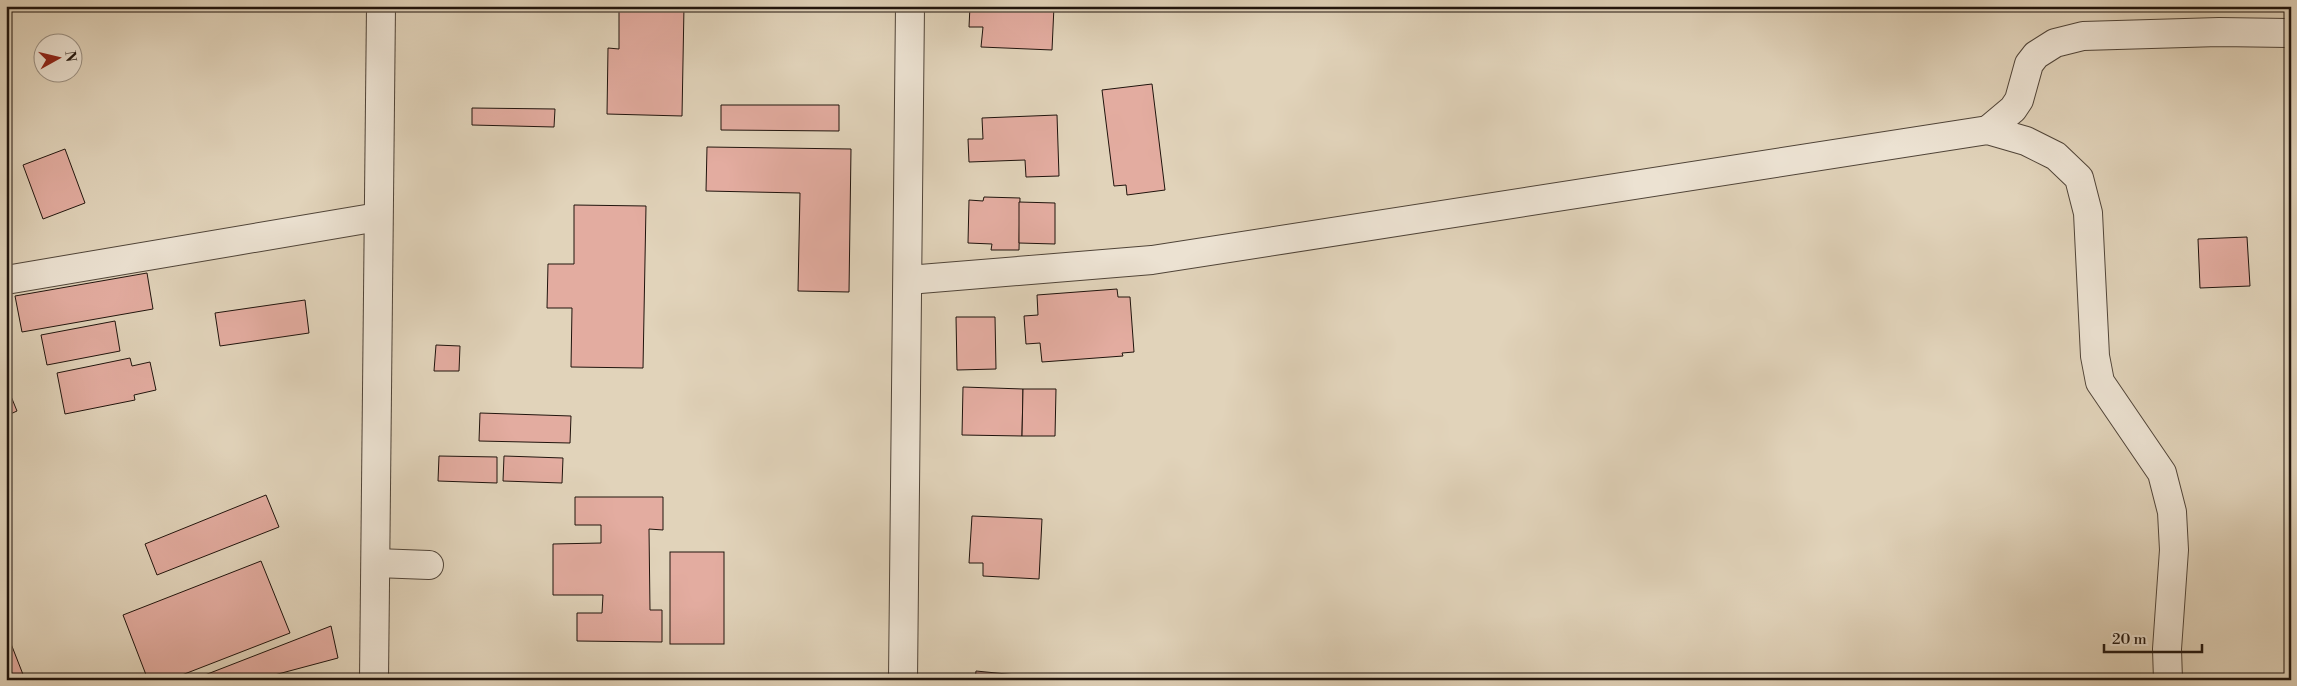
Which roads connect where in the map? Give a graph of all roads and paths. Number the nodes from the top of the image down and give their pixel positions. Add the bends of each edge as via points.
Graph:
1 (381, 6) edge
2 (910, 6) edge
3 (2291, 33) edge
4 (1988, 130) junction
5 (378, 218) junction
6 (6, 280) edge
7 (908, 280) junction
8 (376, 563) junction
9 (429, 565) dead end
10 (374, 680) edge
11 (903, 680) edge
12 (2168, 680) edge

1 - 5 street
2 - 7 street
3 - 4 street via 2083,36 2055,43 2036,55 2029,64 2019,100
4 - 7 street via 1152,260
4 - 12 street via 2026,141 2056,156 2079,178 2088,213 2095,356 2100,382 2162,473 2172,512 2174,550
5 - 6 street
5 - 8 street
7 - 11 street
8 - 9 street
8 - 10 street

